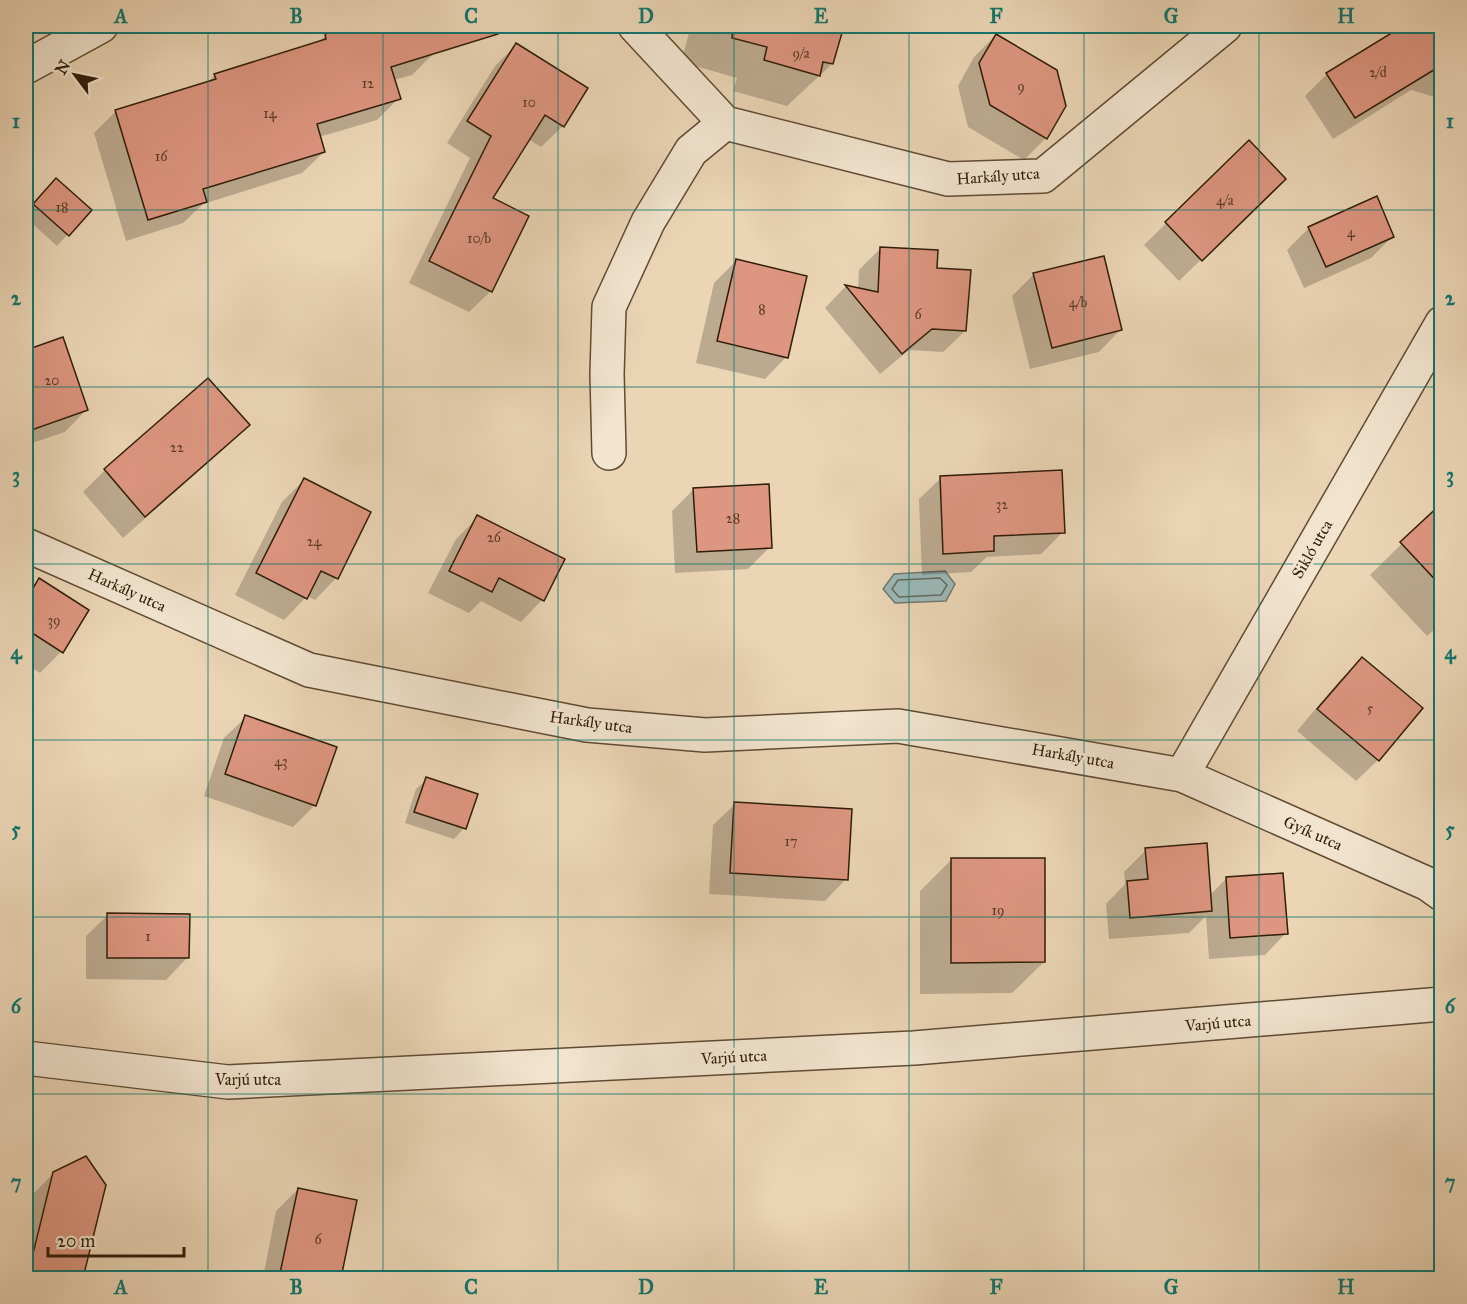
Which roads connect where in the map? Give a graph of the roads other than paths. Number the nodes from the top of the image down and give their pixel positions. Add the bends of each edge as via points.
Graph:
1 (100, 26) edge
2 (635, 26) edge
3 (1225, 26) edge
4 (26, 67) edge
5 (724, 123) junction
6 (1442, 323) edge
7 (609, 453) dead end
8 (26, 545) edge
9 (1182, 775) junction
10 (1442, 894) edge
11 (1442, 1004) edge
12 (26, 1058) edge

1 - 4 street
2 - 5 street
3 - 5 street, Harkály utca via 1043,176 948,179
5 - 7 street via 691,151 648,222 609,307
6 - 9 street, Sikló utca
8 - 9 street, Harkály utca via 321,673 587,724 705,735 898,726
9 - 10 street, Gyík utca via 1428,884
11 - 12 street, Varjú utca via 914,1048 228,1082

